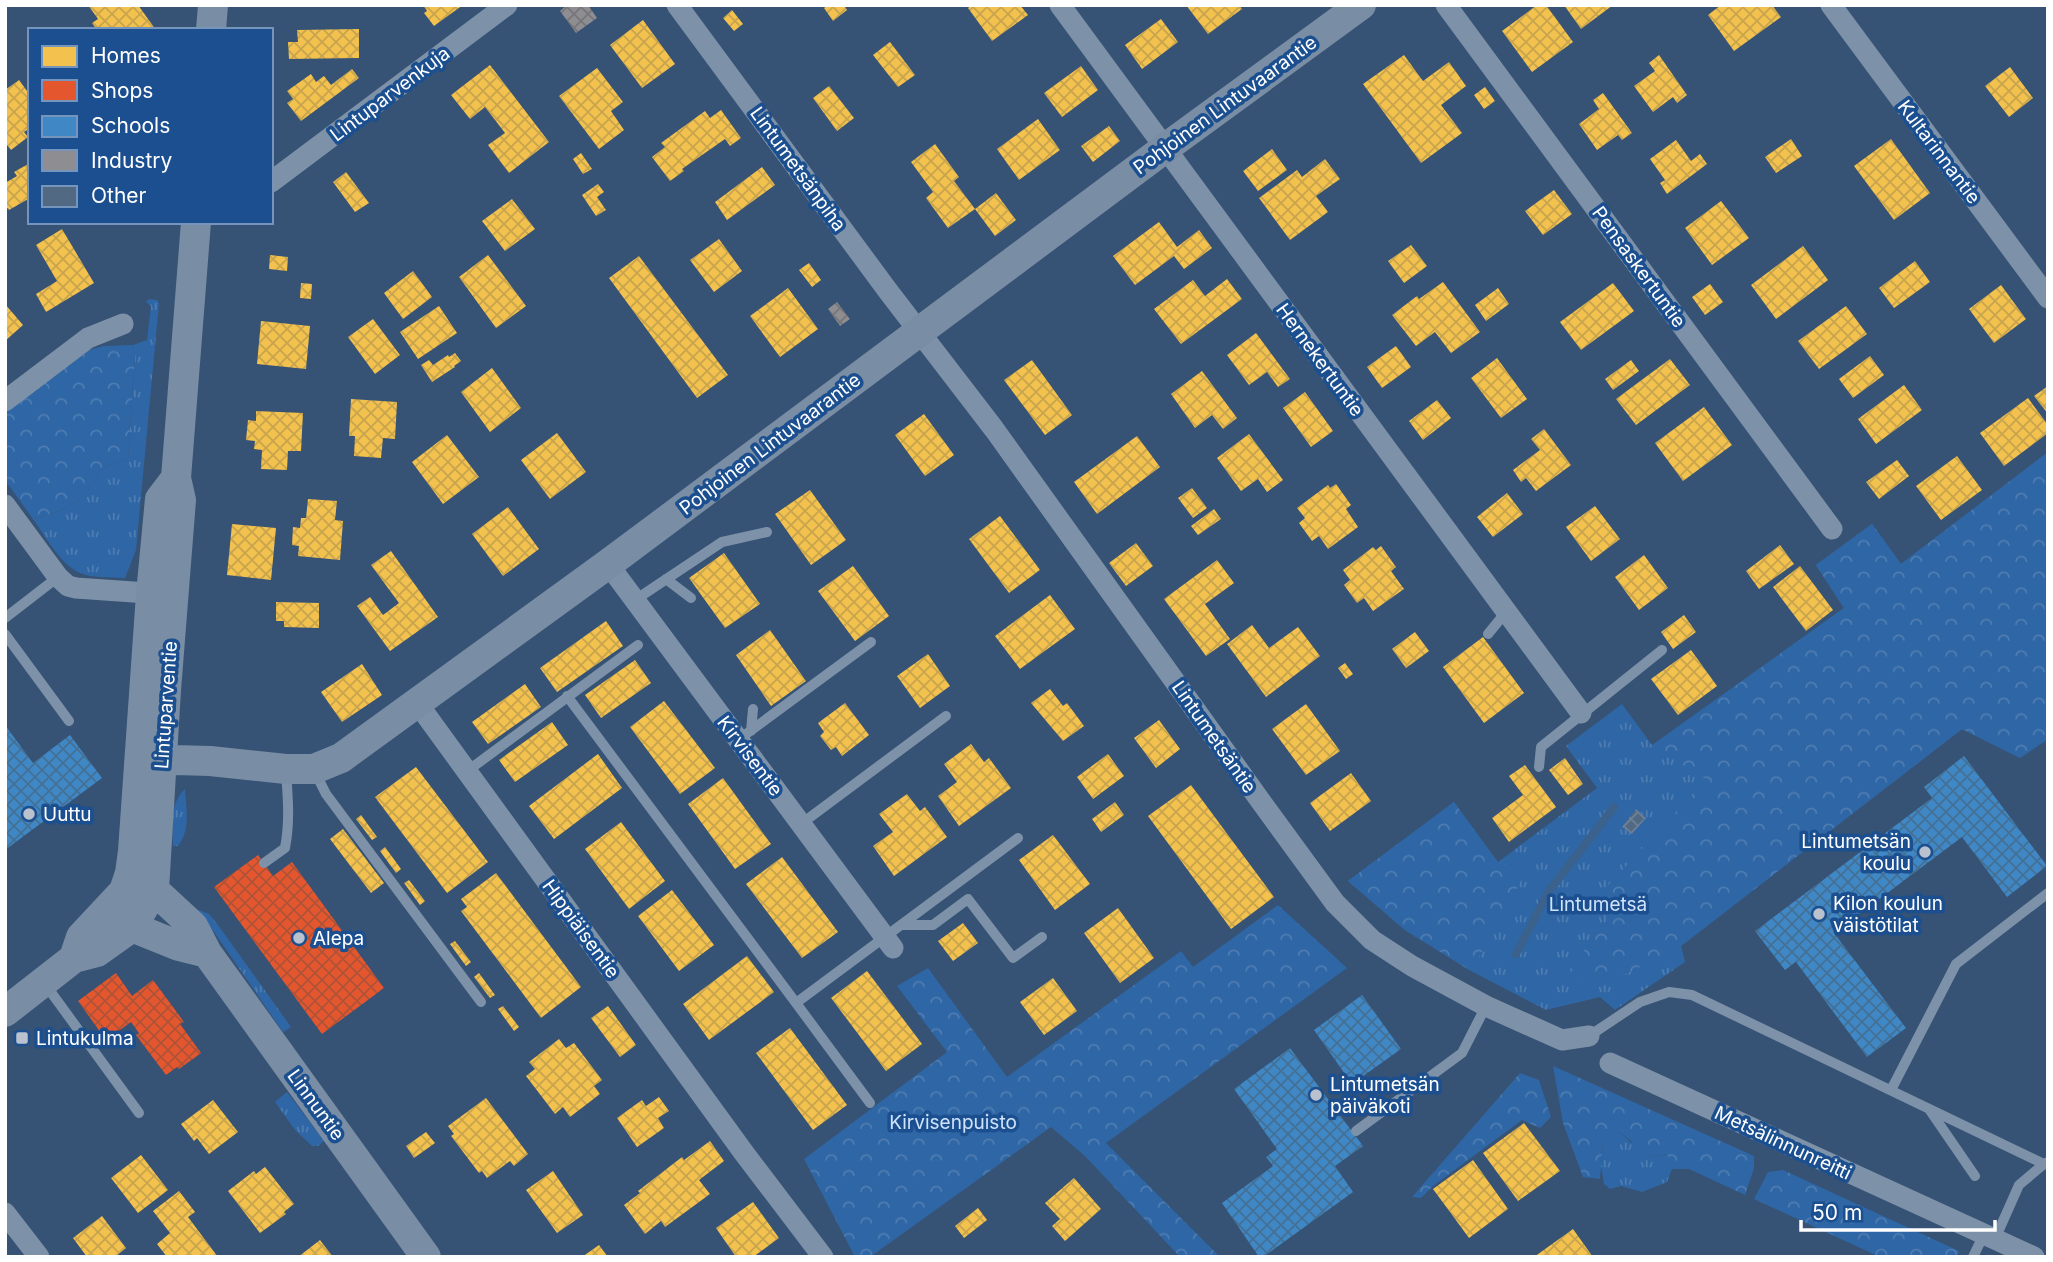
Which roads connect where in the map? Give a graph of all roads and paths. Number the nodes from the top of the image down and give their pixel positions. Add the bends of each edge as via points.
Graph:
1 (213, 5) edge
2 (508, 5) edge
3 (677, 5) edge
4 (1060, 5) edge
5 (1361, 5) edge
6 (1446, 5) edge
7 (1831, 5) edge
8 (211, 28) edge
9 (1164, 149) junction
10 (273, 181) edge
11 (196, 224) edge
12 (2048, 298) edge
13 (123, 324) dead end
14 (920, 332) junction
15 (5, 401) edge
16 (5, 505) edge
17 (1832, 529) dead end
18 (767, 532) dead end
19 (608, 564) junction
20 (58, 577) junction
21 (666, 579) junction
22 (162, 594) junction
23 (691, 598) dead end
24 (635, 600) junction
25 (1506, 612) junction
26 (5, 618) edge
27 (5, 634) edge
28 (1488, 634) dead end
29 (871, 642) dead end
30 (638, 645) dead end
31 (1662, 650) dead end
32 (567, 696) junction
33 (418, 704) junction
34 (753, 709) dead end
35 (1581, 713) junction
36 (946, 716) dead end
37 (69, 721) dead end
38 (745, 736) junction
39 (151, 759) junction
40 (1539, 766) dead end
41 (300, 769) junction
42 (466, 772) junction
43 (801, 824) junction
44 (1018, 838) dead end
45 (264, 863) dead end
46 (154, 890) junction
47 (124, 891) junction
48 (2048, 893) edge
49 (132, 927) junction
50 (893, 937) junction
51 (1042, 937) dead end
52 (207, 953) junction
53 (74, 958) junction
54 (44, 982) junction
55 (481, 1002) dead end
56 (796, 1003) junction
57 (1486, 1006) junction
58 (7, 1008) edge
59 (1589, 1036) joint
60 (1610, 1063) dead end
61 (1891, 1090) junction
62 (870, 1103) dead end
63 (1928, 1107) junction
64 (139, 1114) dead end
65 (1356, 1131) dead end
66 (2047, 1164) edge
67 (1975, 1176) dead end
68 (5, 1213) edge
69 (1990, 1237) junction
70 (31, 1254) edge
71 (426, 1257) edge
72 (823, 1257) edge
73 (1973, 1257) edge
74 (2034, 1257) edge

1 - 8 street
2 - 10 street, Lintuparvenkuja
3 - 14 street, Lintumetsänpiha
4 - 9 street, Hernekertuntie
5 - 9 street, Pohjoinen Lintuvaarantie
6 - 17 street, Pensaskertuntie
7 - 12 street, Kultarinnantie
9 - 14 street, Pohjoinen Lintuvaarantie
9 - 25 street, Hernekertuntie
11 - 22 street, Lintuparventie via 176,478 160,499
13 - 15 street via 88,338
14 - 19 street, Pohjoinen Lintuvaarantie
14 - 57 street, Lintumetsäntie via 1335,903 1372,940
16 - 20 street
18 - 21 lane via 722,542
19 - 24 street, Kirvisentie
19 - 33 street, Pohjoinen Lintuvaarantie
20 - 22 street via 76,588
20 - 26 lane
21 - 23 lane
21 - 24 lane
22 - 39 street, Lintuparventie
24 - 38 street, Kirvisentie
25 - 28 lane
25 - 35 street, Hernekertuntie
27 - 37 lane
29 - 38 lane
30 - 32 lane
31 - 35 lane
32 - 42 lane
32 - 56 lane
33 - 41 street, Pohjoinen Lintuvaarantie via 341,758
33 - 42 street, Hippiäisentie
34 - 38 lane
35 - 40 lane via 1541,747
36 - 43 lane
38 - 43 street, Kirvisentie
39 - 41 street
39 - 46 street, Lintuparventie
39 - 47 street, Lintuparventie
41 - 45 lane via 285,848
41 - 55 lane via 326,794
42 - 72 street, Hippiäisentie
43 - 50 street, Kirvisentie
44 - 50 lane
46 - 47 street
46 - 49 street, Lintuparventie
46 - 52 street, Linnuntie via 193,926
47 - 49 street
47 - 53 street via 82,937
48 - 61 lane via 1956,964
49 - 52 street
49 - 53 street via 97,952
50 - 51 lane via 933,925 968,899 1013,958
50 - 56 lane
52 - 71 street, Linnuntie
53 - 54 street
54 - 58 street
54 - 64 lane
56 - 62 lane
57 - 59 street, Lintumetsäntie via 1562,1040
57 - 65 lane via 1462,1053
59 - 61 lane via 1640,1002 1669,992 1692,995
60 - 69 street, Metsälinnunreitti
61 - 63 lane
63 - 66 lane
63 - 67 lane
66 - 69 lane via 2018,1185
68 - 70 street
69 - 73 lane
69 - 74 street, Metsälinnunreitti

